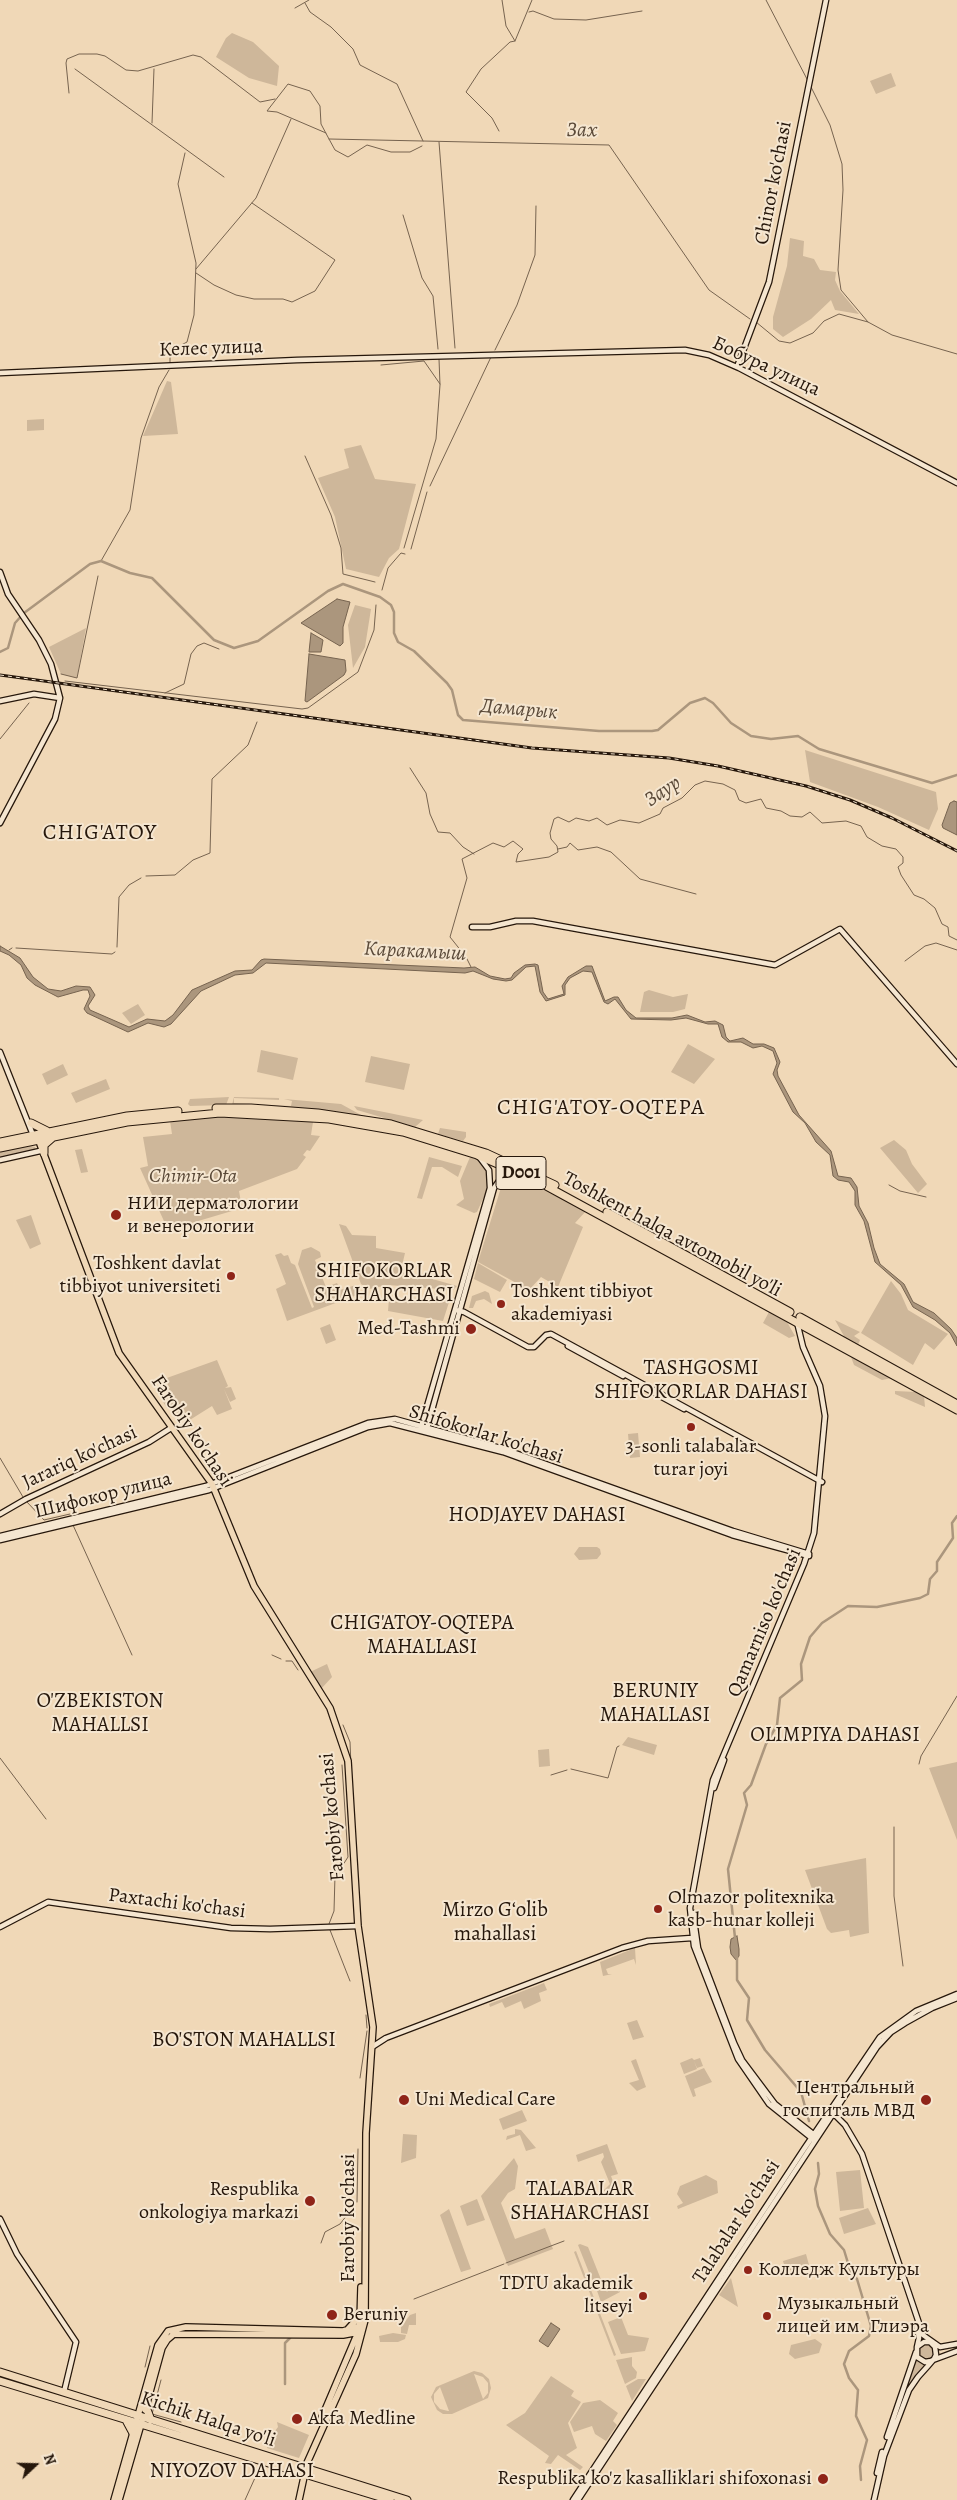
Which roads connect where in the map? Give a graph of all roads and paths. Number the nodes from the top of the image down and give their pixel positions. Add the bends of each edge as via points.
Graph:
1 (826, 0) edge
2 (423, 358) joint
3 (737, 367) junction
4 (0, 372) edge
5 (957, 483) edge
6 (0, 572) edge
7 (60, 698) junction
8 (0, 701) edge
9 (0, 823) edge
10 (472, 927) dead end
11 (0, 1052) edge
12 (957, 1064) edge
13 (30, 1123) junction
14 (404, 1130) junction
15 (52, 1134) junction
16 (25, 1136) junction
17 (36, 1137) junction
18 (0, 1142) edge
19 (0, 1148) edge
20 (42, 1152) junction
21 (477, 1155) junction
22 (0, 1160) edge
23 (524, 1174) junction
24 (492, 1188) junction
25 (566, 1193) junction
26 (458, 1311) junction
27 (800, 1320) junction
28 (880, 1364) junction
29 (957, 1404) edge
30 (957, 1410) edge
31 (170, 1428) junction
32 (420, 1428) junction
33 (426, 1429) junction
34 (820, 1482) junction
35 (211, 1486) junction
36 (0, 1514) edge
37 (81, 1518) junction
38 (0, 1536) edge
39 (0, 1540) edge
40 (809, 1555) junction
41 (356, 1926) junction
42 (0, 1927) edge
43 (693, 1937) junction
44 (957, 1994) edge
45 (957, 1998) edge
46 (373, 2042) junction
47 (856, 2075) junction
48 (831, 2112) junction
49 (849, 2133) junction
50 (814, 2137) junction
51 (0, 2219) edge
52 (361, 2305) junction
53 (219, 2328) junction
54 (361, 2328) junction
55 (211, 2333) junction
56 (226, 2333) junction
57 (345, 2333) junction
58 (932, 2343) junction
59 (957, 2344) edge
60 (353, 2347) junction
61 (917, 2349) junction
62 (957, 2351) edge
63 (933, 2360) junction
64 (0, 2372) edge
65 (0, 2381) edge
66 (24, 2384) junction
67 (64, 2392) junction
68 (82, 2402) junction
69 (146, 2407) junction
70 (124, 2418) junction
71 (140, 2419) junction
72 (151, 2424) junction
73 (136, 2433) junction
74 (303, 2471) junction
75 (593, 2473) junction
76 (114, 2500) edge
77 (119, 2500) edge
78 (298, 2500) edge
79 (390, 2500) edge
80 (406, 2500) edge
81 (573, 2500) edge
82 (578, 2500) edge
83 (873, 2500) edge

1 - 3 main road, Chinor ko'chasi via 769,282
2 - 3 main road, Бобура улица via 685,350 709,355
2 - 4 main road, Келес улица
3 - 5 main road, Бобура улица
6 - 7 main road via 8,594 52,664
7 - 8 main road via 34,694
7 - 9 main road via 55,719
10 - 12 main road via 533,921 775,964 840,929
11 - 13 main road
13 - 15 highway
13 - 16 highway
13 - 17 main road
14 - 15 highway, Toshkent halqa avtomobil yo'li / D001 via 332,1114 237,1110 137,1115
14 - 21 highway, Toshkent halqa avtomobil yo'li / D001
14 - 25 highway, Toshkent halqa avtomobil yo'li / D001 via 486,1153
15 - 17 highway, Toshkent halqa avtomobil yo'li / D001
15 - 20 highway
16 - 17 highway, Toshkent halqa avtomobil yo'li / D001
16 - 18 highway, Toshkent halqa avtomobil yo'li / D001
17 - 19 highway, Toshkent halqa avtomobil yo'li / D001
17 - 20 main road, Farobiy ko'chasi
20 - 22 main road
20 - 31 main road, Farobiy ko'chasi via 119,1353
21 - 23 highway, Toshkent halqa avtomobil yo'li / D001
21 - 24 main road via 488,1168
23 - 24 main road via 503,1176
23 - 25 highway, Toshkent halqa avtomobil yo'li / D001
24 - 26 main road
25 - 27 highway, Toshkent halqa avtomobil yo'li / D001
26 - 32 main road
26 - 33 main road
26 - 34 main road via 528,1347 534,1347 551,1334
27 - 28 highway, Toshkent halqa avtomobil yo'li / D001
27 - 34 main road, Qamarniso ko'chasi via 803,1347 823,1397 827,1419
28 - 29 highway, Toshkent halqa avtomobil yo'li / D001
28 - 30 highway, Toshkent halqa avtomobil yo'li / D001
31 - 35 main road, Farobiy ko'chasi
31 - 36 main road, Jarariq ko'chasi via 149,1442
32 - 33 main road, Shifokorlar ko'chasi
32 - 35 main road, Shifokorlar ko'chasi via 378,1424
33 - 40 main road, Shifokorlar ko'chasi via 504,1449
33 - 40 main road, Shifokorlar ko'chasi via 503,1452 732,1535
34 - 40 main road, Qamarniso ko'chasi via 817,1534
35 - 37 main road, Шифокор улица
35 - 41 main road, Farobiy ko'chasi via 254,1586 326,1700 342,1738 350,1770
37 - 38 main road, Шифокор улица
37 - 39 main road
40 - 43 main road, Qamarniso ko'chasi via 716,1781 693,1897
41 - 42 main road, Paxtachi ko'chasi via 231,1928 48,1902
41 - 46 main road, Farobiy ko'chasi via 374,2027
43 - 46 main road via 621,1947
43 - 50 main road, Qamarniso ko'chasi via 728,2037 744,2071 773,2108
44 - 47 main road, Talabalar ko'chasi via 924,2007 889,2028 877,2040
45 - 47 main road, Talabalar ko'chasi via 932,2008 892,2032
46 - 52 main road, Farobiy ko'chasi via 364,2095
46 - 54 main road, Farobiy ko'chasi via 366,2132
47 - 48 main road, Talabalar ko'chasi
48 - 49 main road
48 - 50 main road, Talabalar ko'chasi
49 - 58 main road via 862,2154 872,2181 919,2326 925,2338
49 - 61 main road via 867,2175 917,2329
50 - 75 main road, Talabalar ko'chasi
51 - 67 main road via 20,2258 76,2342
52 - 54 main road, Farobiy ko'chasi
52 - 57 main road via 357,2318
53 - 55 main road
53 - 56 main road
53 - 57 main road
53 - 71 main road via 179,2328 165,2334 158,2345
54 - 57 main road
54 - 60 main road, Farobiy ko'chasi
54 - 74 main road, Farobiy ko'chasi via 356,2354
55 - 56 main road
55 - 69 main road via 178,2333 168,2338
56 - 57 main road
57 - 60 main road
58 - 59 main road via 945,2348
58 - 61 main road via 924,2342
58 - 63 main road via 937,2352
60 - 74 main road, Farobiy ko'chasi
61 - 63 main road via 921,2361
61 - 83 main road via 880,2459
62 - 63 main road
63 - 83 main road via 909,2390 884,2456
64 - 66 highway, Kichik Halqa yo'li
65 - 66 highway, Kichik Halqa yo'li
66 - 67 highway, Kichik Halqa yo'li
66 - 68 highway, Kichik Halqa yo'li
67 - 68 highway, Kichik Halqa yo'li
68 - 70 highway, Kichik Halqa yo'li
68 - 71 highway, Kichik Halqa yo'li
69 - 71 main road
69 - 72 highway
70 - 71 highway, Kichik Halqa yo'li
70 - 73 highway
71 - 72 highway, Kichik Halqa yo'li
71 - 73 main road
72 - 73 main road
72 - 74 highway, Kichik Halqa yo'li
73 - 76 main road
73 - 77 main road
74 - 78 main road, Farobiy ko'chasi
74 - 79 highway, Kichik Halqa yo'li
74 - 80 highway, Kichik Halqa yo'li
75 - 81 main road, Talabalar ko'chasi
75 - 82 main road, Talabalar ko'chasi

